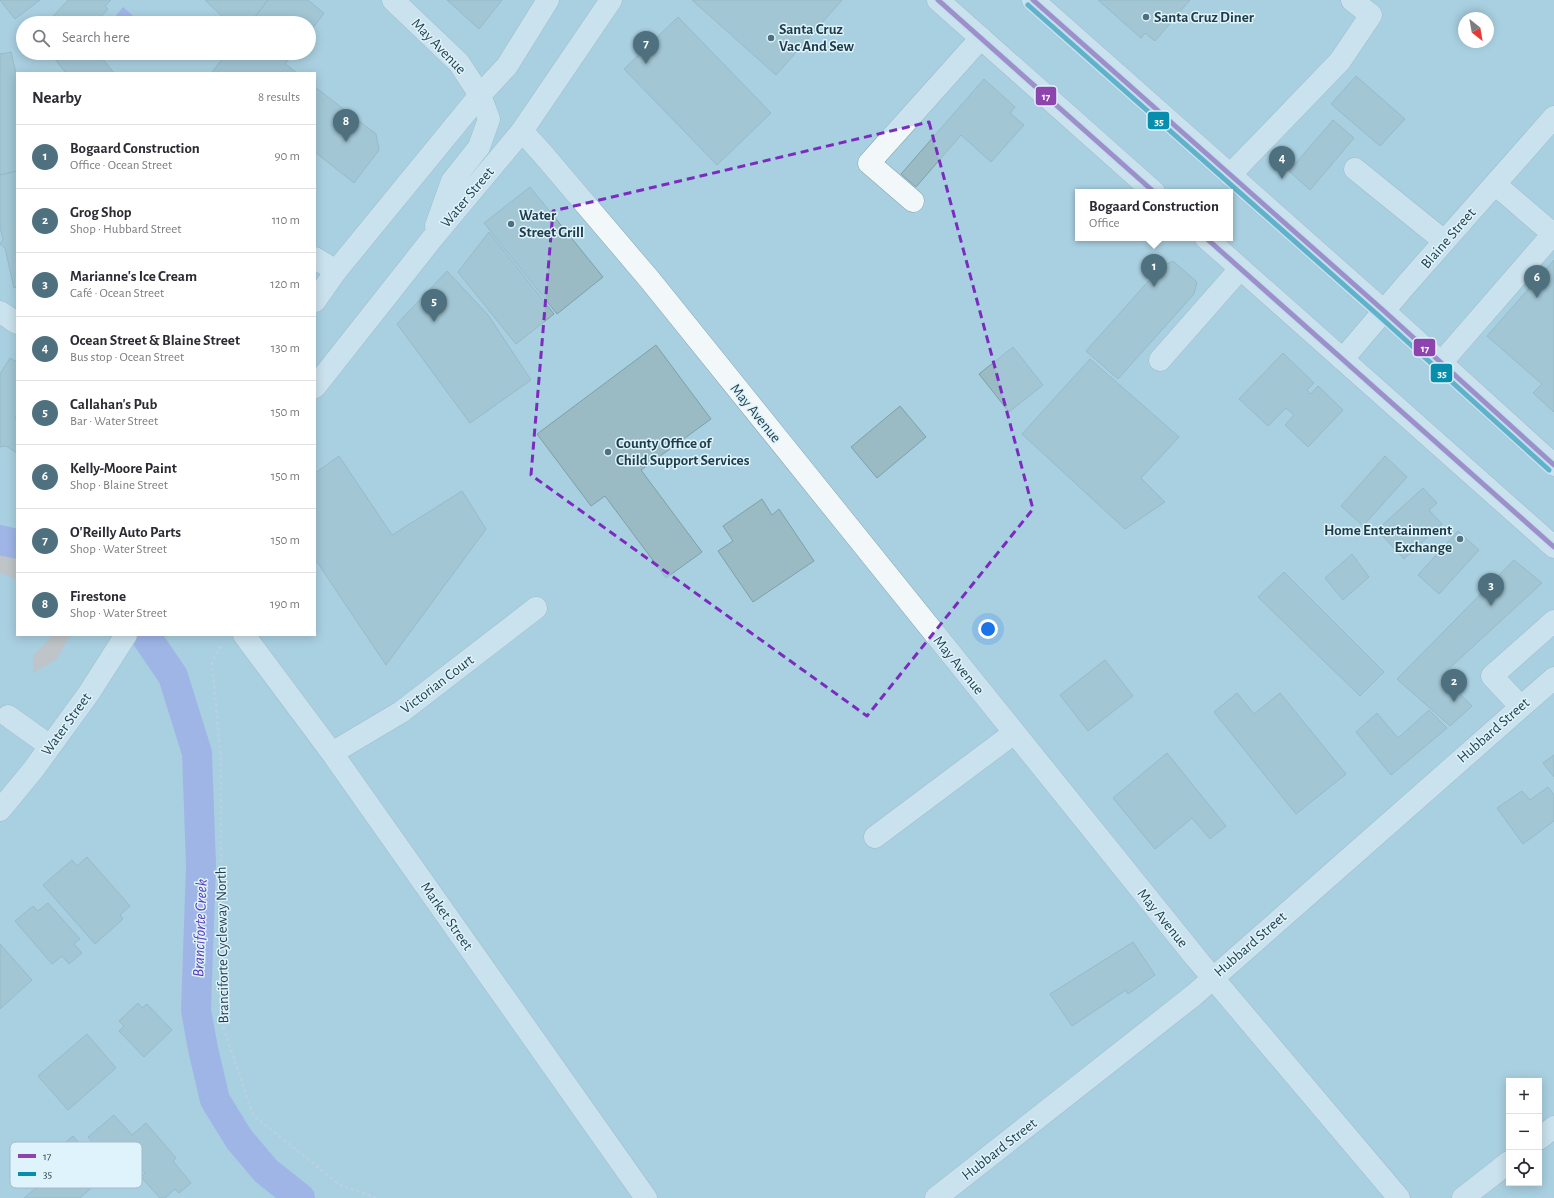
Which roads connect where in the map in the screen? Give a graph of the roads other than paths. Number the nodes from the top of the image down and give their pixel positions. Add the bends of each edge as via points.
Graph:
1 (393, 0) edge
2 (548, 0) edge
3 (611, 0) edge
4 (938, 0) edge
5 (1033, 0) edge
6 (1352, 0) edge
7 (981, 38) junction
8 (480, 95) junction
9 (1554, 117) edge
10 (522, 131) junction
11 (1355, 169) dead end
12 (1230, 175) junction
13 (1495, 184) junction
14 (1151, 189) edge
15 (913, 201) dead end
16 (431, 240) junction
17 (1209, 241) edge
18 (1444, 241) junction
19 (316, 259) edge
20 (1240, 269) junction
21 (336, 272) junction
22 (316, 300) edge
23 (1384, 311) junction
24 (0, 312) edge
25 (16, 322) edge
26 (1343, 359) junction
27 (1160, 360) dead end
28 (1441, 363) junction
29 (316, 386) edge
30 (1554, 465) edge
31 (1554, 547) edge
32 (536, 608) dead end
33 (1554, 621) edge
34 (125, 636) edge
35 (245, 636) edge
36 (1554, 678) edge
37 (1520, 706) junction
38 (8, 716) dead end
39 (1014, 733) junction
40 (50, 746) junction
41 (332, 753) junction
42 (0, 810) edge
43 (876, 837) dead end
44 (1212, 977) junction
45 (1554, 1127) edge
46 (1542, 1137) edge
47 (1506, 1164) edge
48 (646, 1198) edge
49 (936, 1198) edge
50 (1399, 1198) edge
51 (1463, 1198) edge

1 - 8 street, May Avenue via 459,63
2 - 8 street via 507,66
3 - 10 street, Water Street
4 - 7 street
5 - 12 street
6 - 12 street via 1371,15 1340,62
7 - 14 street
7 - 15 street via 869,163
8 - 16 street, May Avenue via 489,119 479,147 452,181
8 - 21 street
9 - 13 street, Blaine Street
10 - 16 street, Water Street
10 - 39 street, May Avenue via 650,280
11 - 18 street
12 - 23 street
13 - 18 street, Blaine Street
13 - 28 street via 1553,234
16 - 29 street, Water Street
17 - 20 street
18 - 23 street, Blaine Street
19 - 21 street
20 - 26 street
20 - 27 street
21 - 22 street
23 - 26 street, Blaine Street
23 - 28 street
24 - 25 street
26 - 31 street
28 - 30 street
32 - 41 street, Victorian Court via 401,712
33 - 37 street via 1492,676
34 - 40 street, Water Street via 89,693
35 - 41 street, Market Street
36 - 37 street, Hubbard Street
37 - 44 street, Hubbard Street
38 - 40 street
39 - 43 street
39 - 44 street, May Avenue
40 - 42 street, Water Street
41 - 48 street, Market Street
44 - 49 street, Hubbard Street via 1194,994
44 - 50 street, May Avenue
45 - 46 street
47 - 51 street

